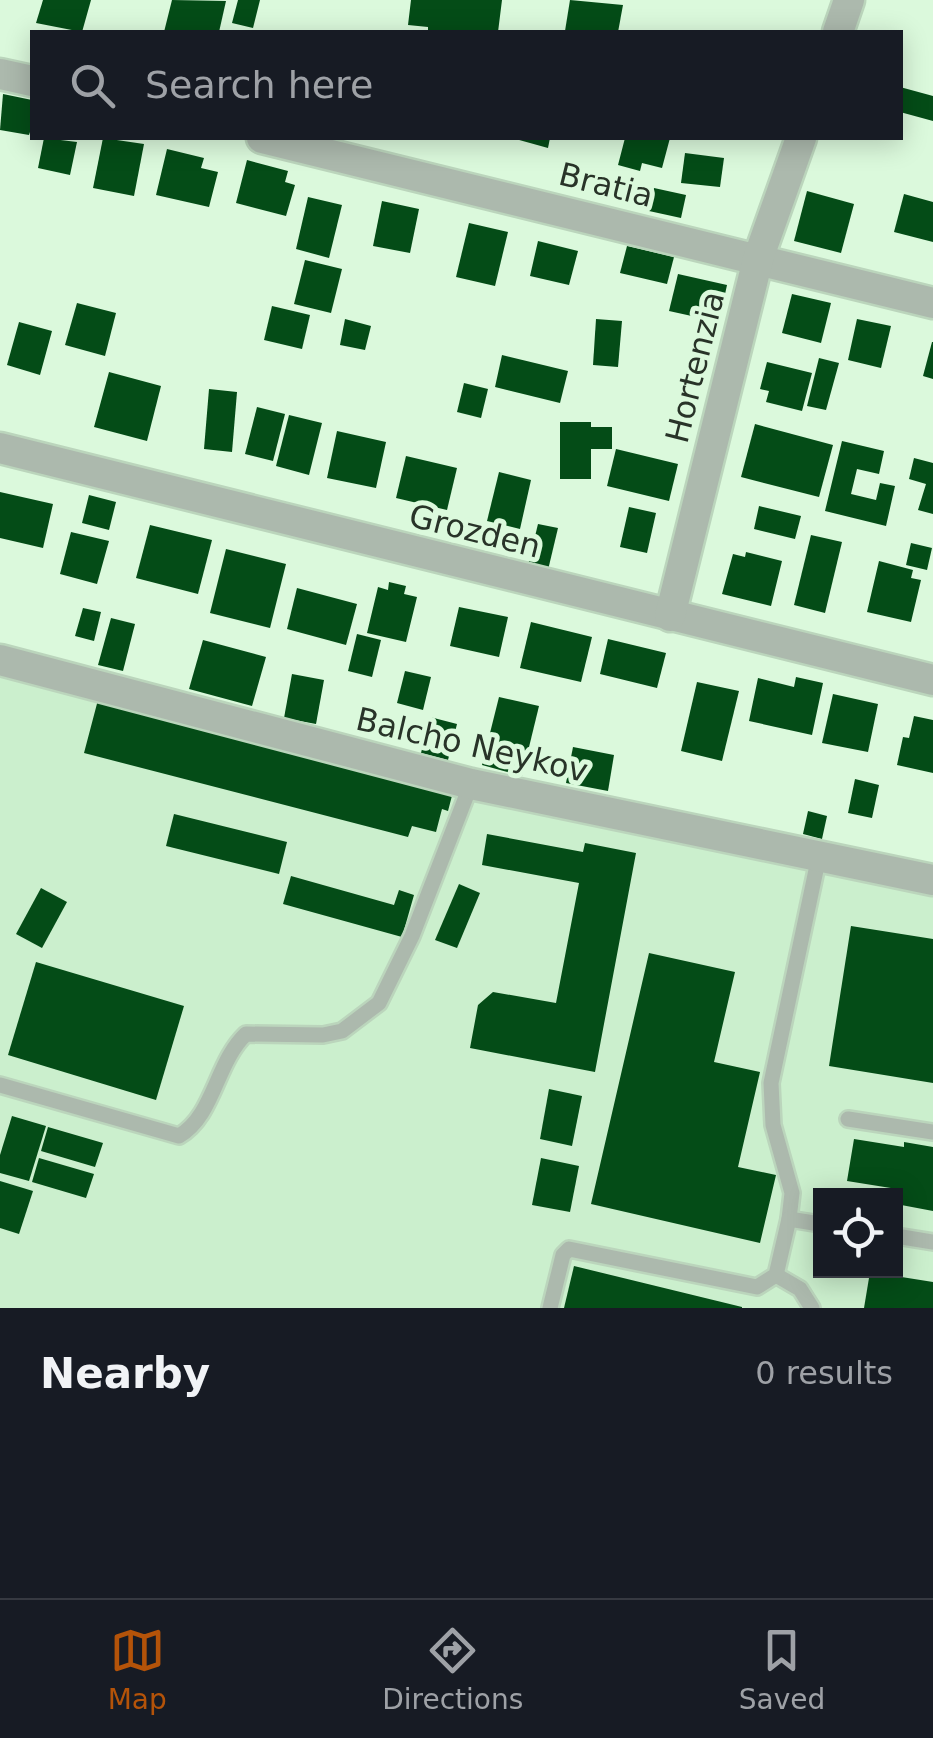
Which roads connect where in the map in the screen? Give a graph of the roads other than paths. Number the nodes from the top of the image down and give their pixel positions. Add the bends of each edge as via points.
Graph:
1 (849, 0) edge
2 (839, 30) edge
3 (0, 74) edge
4 (30, 82) edge
5 (270, 140) edge
6 (800, 140) edge
7 (758, 258) junction
8 (933, 302) edge
9 (0, 448) edge
10 (670, 616) junction
11 (0, 660) edge
12 (933, 680) edge
13 (470, 784) junction
14 (819, 856) junction
15 (933, 880) edge
16 (0, 1085) edge
17 (848, 1119) dead end
18 (933, 1132) edge
19 (789, 1218) junction
20 (813, 1223) edge
21 (903, 1237) edge
22 (933, 1242) edge
23 (776, 1276) junction
24 (550, 1308) edge
25 (812, 1308) edge

1 - 2 street
3 - 4 street
5 - 7 street, Bratia
6 - 7 street, Hortenzia
7 - 8 street, Bratia
7 - 10 street, Hortenzia
9 - 10 street, Grozden
10 - 12 street, Grozden
11 - 13 street, Balcho Neykov
13 - 14 street, Balcho Neykov
13 - 16 lane via 412,936 379,1002 342,1032 246,1034 233,1047 194,1127 179,1136
14 - 15 street, Balcho Neykov
14 - 19 lane via 771,1084 772,1125 792,1193
17 - 18 lane
19 - 20 lane
19 - 23 lane
21 - 22 lane
23 - 24 lane via 757,1287 568,1249
23 - 25 lane via 800,1290

